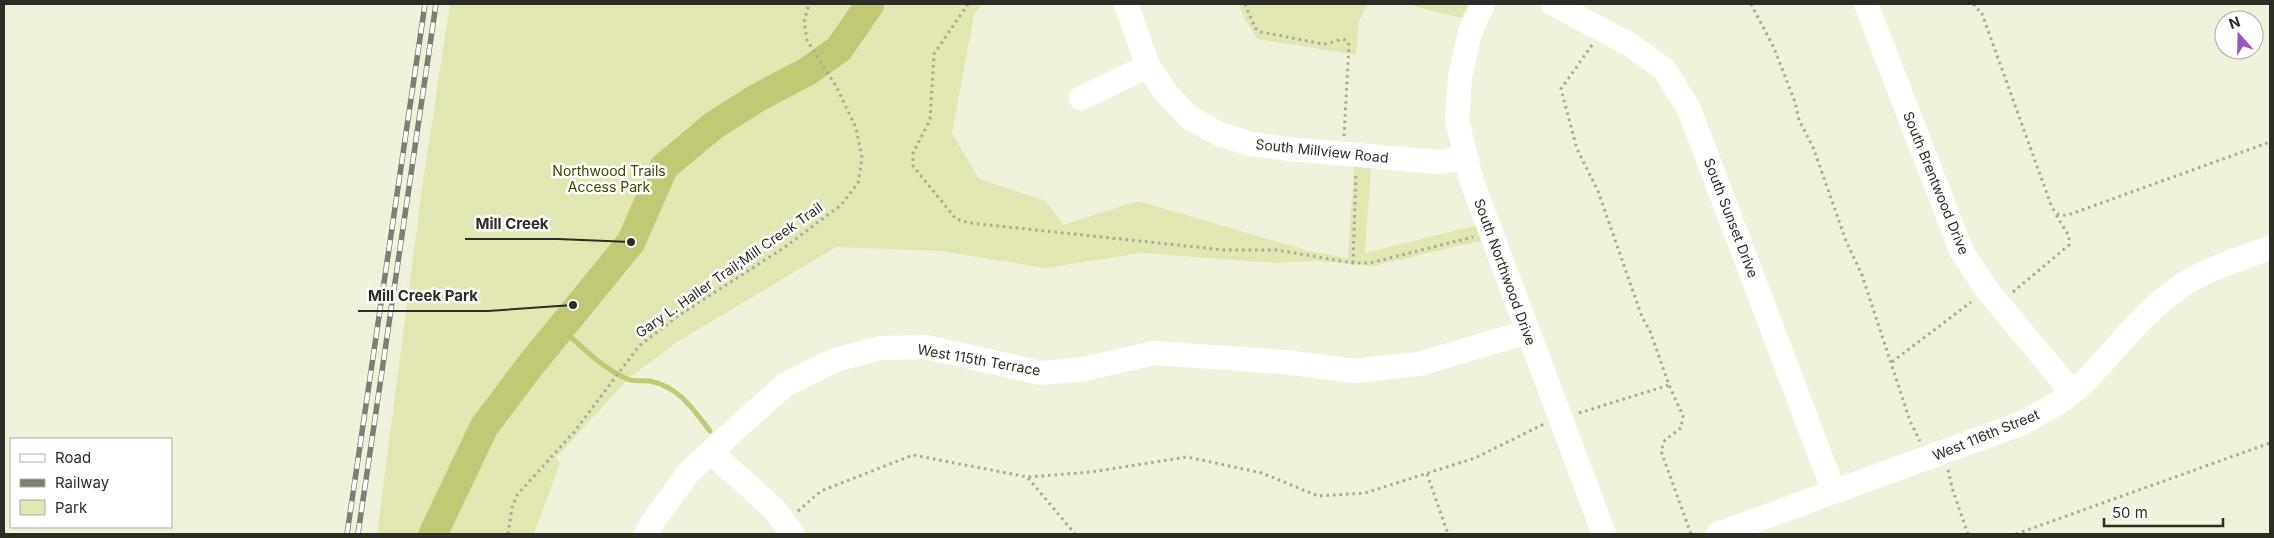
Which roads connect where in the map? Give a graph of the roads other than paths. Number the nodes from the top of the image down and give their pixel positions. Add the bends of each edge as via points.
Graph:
1 (1126, 4) edge
2 (1484, 4) edge
3 (1553, 4) edge
4 (1866, 4) edge
5 (1148, 66) junction
6 (1081, 98) dead end
7 (1466, 158) junction
8 (2270, 248) edge
9 (1527, 332) junction
10 (2072, 392) junction
11 (711, 452) junction
12 (1834, 492) junction
13 (789, 529) edge
14 (646, 534) edge
15 (1604, 534) edge
16 (1718, 534) edge

1 - 5 street, South Millview Road
2 - 7 street, South Northwood Drive via 1470,32 1460,77 1457,121
3 - 12 street, South Sunset Drive via 1629,44 1664,69 1689,109
4 - 10 street, South Brentwood Drive via 1962,252 1987,290
5 - 6 street
5 - 7 street, South Millview Road via 1166,93 1189,117 1219,134 1251,144 1437,162
7 - 9 street, South Northwood Drive
8 - 10 street, West 116th Street via 2213,269 2173,292 2150,311
9 - 11 street, West 115th Terrace via 1420,364 1354,371 1285,362 1154,353 1084,369 1041,373 926,347 880,348 835,360 785,386
9 - 15 street, South Northwood Drive
10 - 12 street, West 116th Street via 2048,410 2020,424
11 - 13 street via 775,510
11 - 14 street, West 115th Terrace via 689,472
12 - 16 street, West 116th Street

